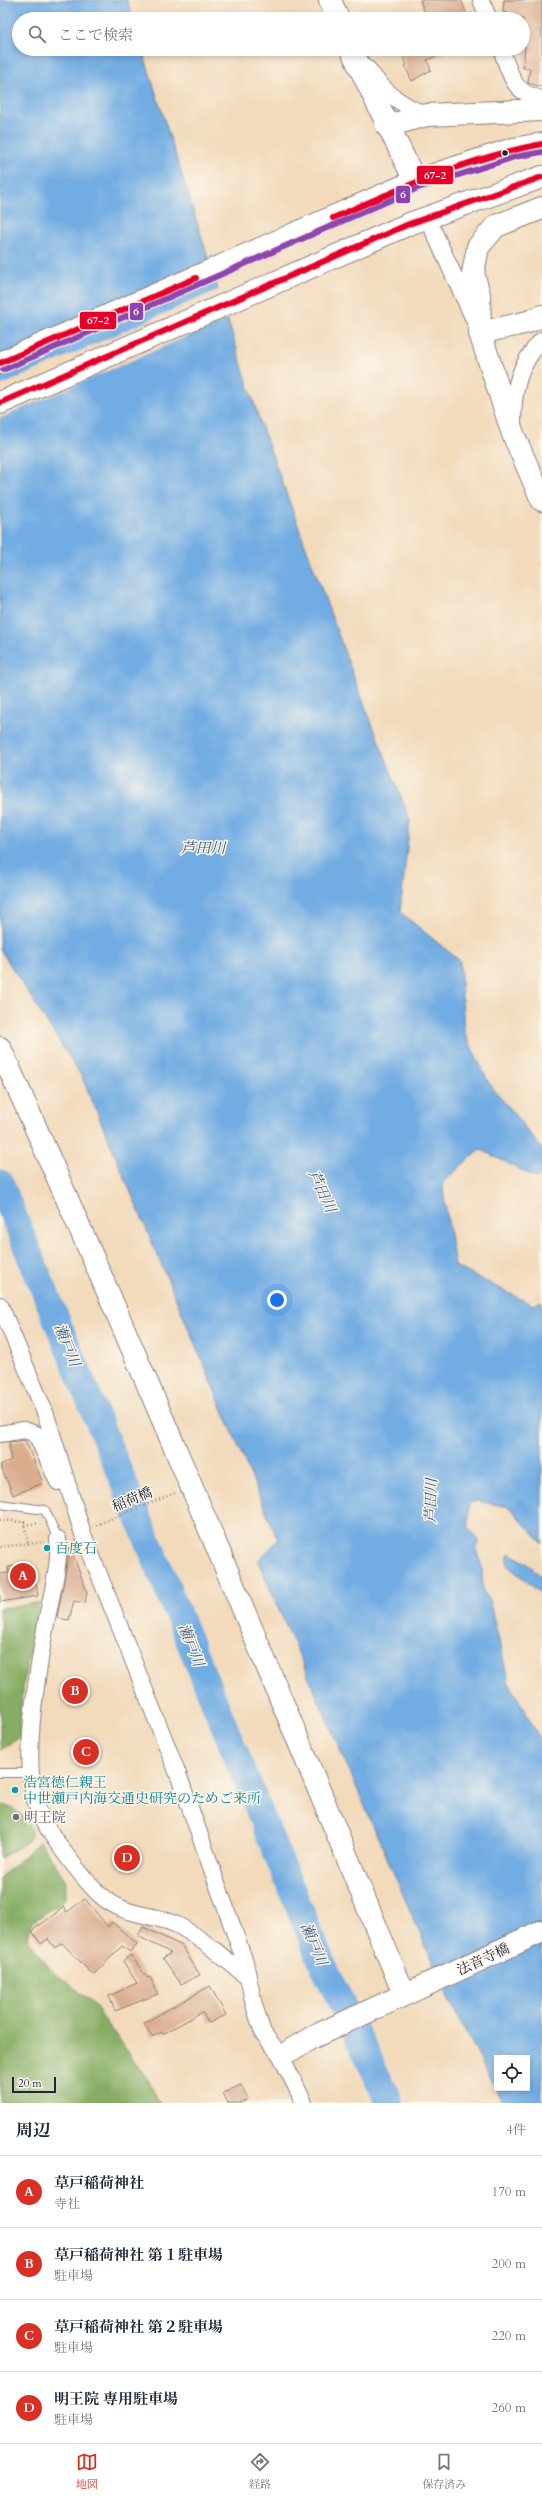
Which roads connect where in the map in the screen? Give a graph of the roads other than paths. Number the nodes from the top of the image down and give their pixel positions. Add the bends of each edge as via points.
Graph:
1 (330, 0) edge
2 (481, 0) edge
3 (335, 12) edge
4 (486, 12) edge
5 (354, 56) edge
6 (360, 56) edge
7 (504, 56) edge
8 (542, 99) edge
9 (542, 110) edge
10 (427, 115) junction
11 (387, 126) junction
12 (542, 144) edge
13 (542, 177) edge
14 (415, 181) junction
15 (542, 208) edge
16 (418, 221) junction
17 (542, 316) edge
18 (480, 333) junction
19 (542, 340) edge
20 (0, 363) edge
21 (0, 403) edge
22 (513, 434) junction
23 (542, 500) edge
24 (0, 1048) edge
25 (0, 1305) edge
26 (0, 1434) edge
27 (0, 1504) edge
28 (73, 1504) junction
29 (58, 1539) joint
30 (31, 1772) junction
31 (0, 1773) edge
32 (542, 1931) edge
33 (248, 1978) junction
34 (399, 1996) junction
35 (286, 2053) junction
36 (304, 2103) edge

1 - 3 main road
2 - 4 street
5 - 11 main road
6 - 10 street via 378,83 402,105
7 - 8 street via 515,85 527,96
9 - 10 main road
10 - 11 main road
11 - 14 main road
12 - 14 main road via 513,149
13 - 16 main road
14 - 20 main road
15 - 18 main road via 496,226 478,247 473,273 479,294
16 - 18 street
16 - 21 main road
17 - 18 main road via 528,322
18 - 22 main road
19 - 22 street via 528,354 516,383
22 - 23 main road
24 - 34 main road via 192,1486
25 - 28 street via 46,1415
26 - 28 street via 24,1430 36,1434 64,1494
27 - 29 lane via 45,1510
28 - 33 street via 82,1534 178,1774 245,1962
29 - 30 street via 58,1559 40,1658 31,1745
30 - 31 lane
30 - 33 street via 38,1809 77,1869 100,1895 121,1909 181,1927
32 - 34 main road, 法音寺橋
33 - 35 street via 263,2033
34 - 35 main road, 法音寺橋 via 311,2038
35 - 36 street

